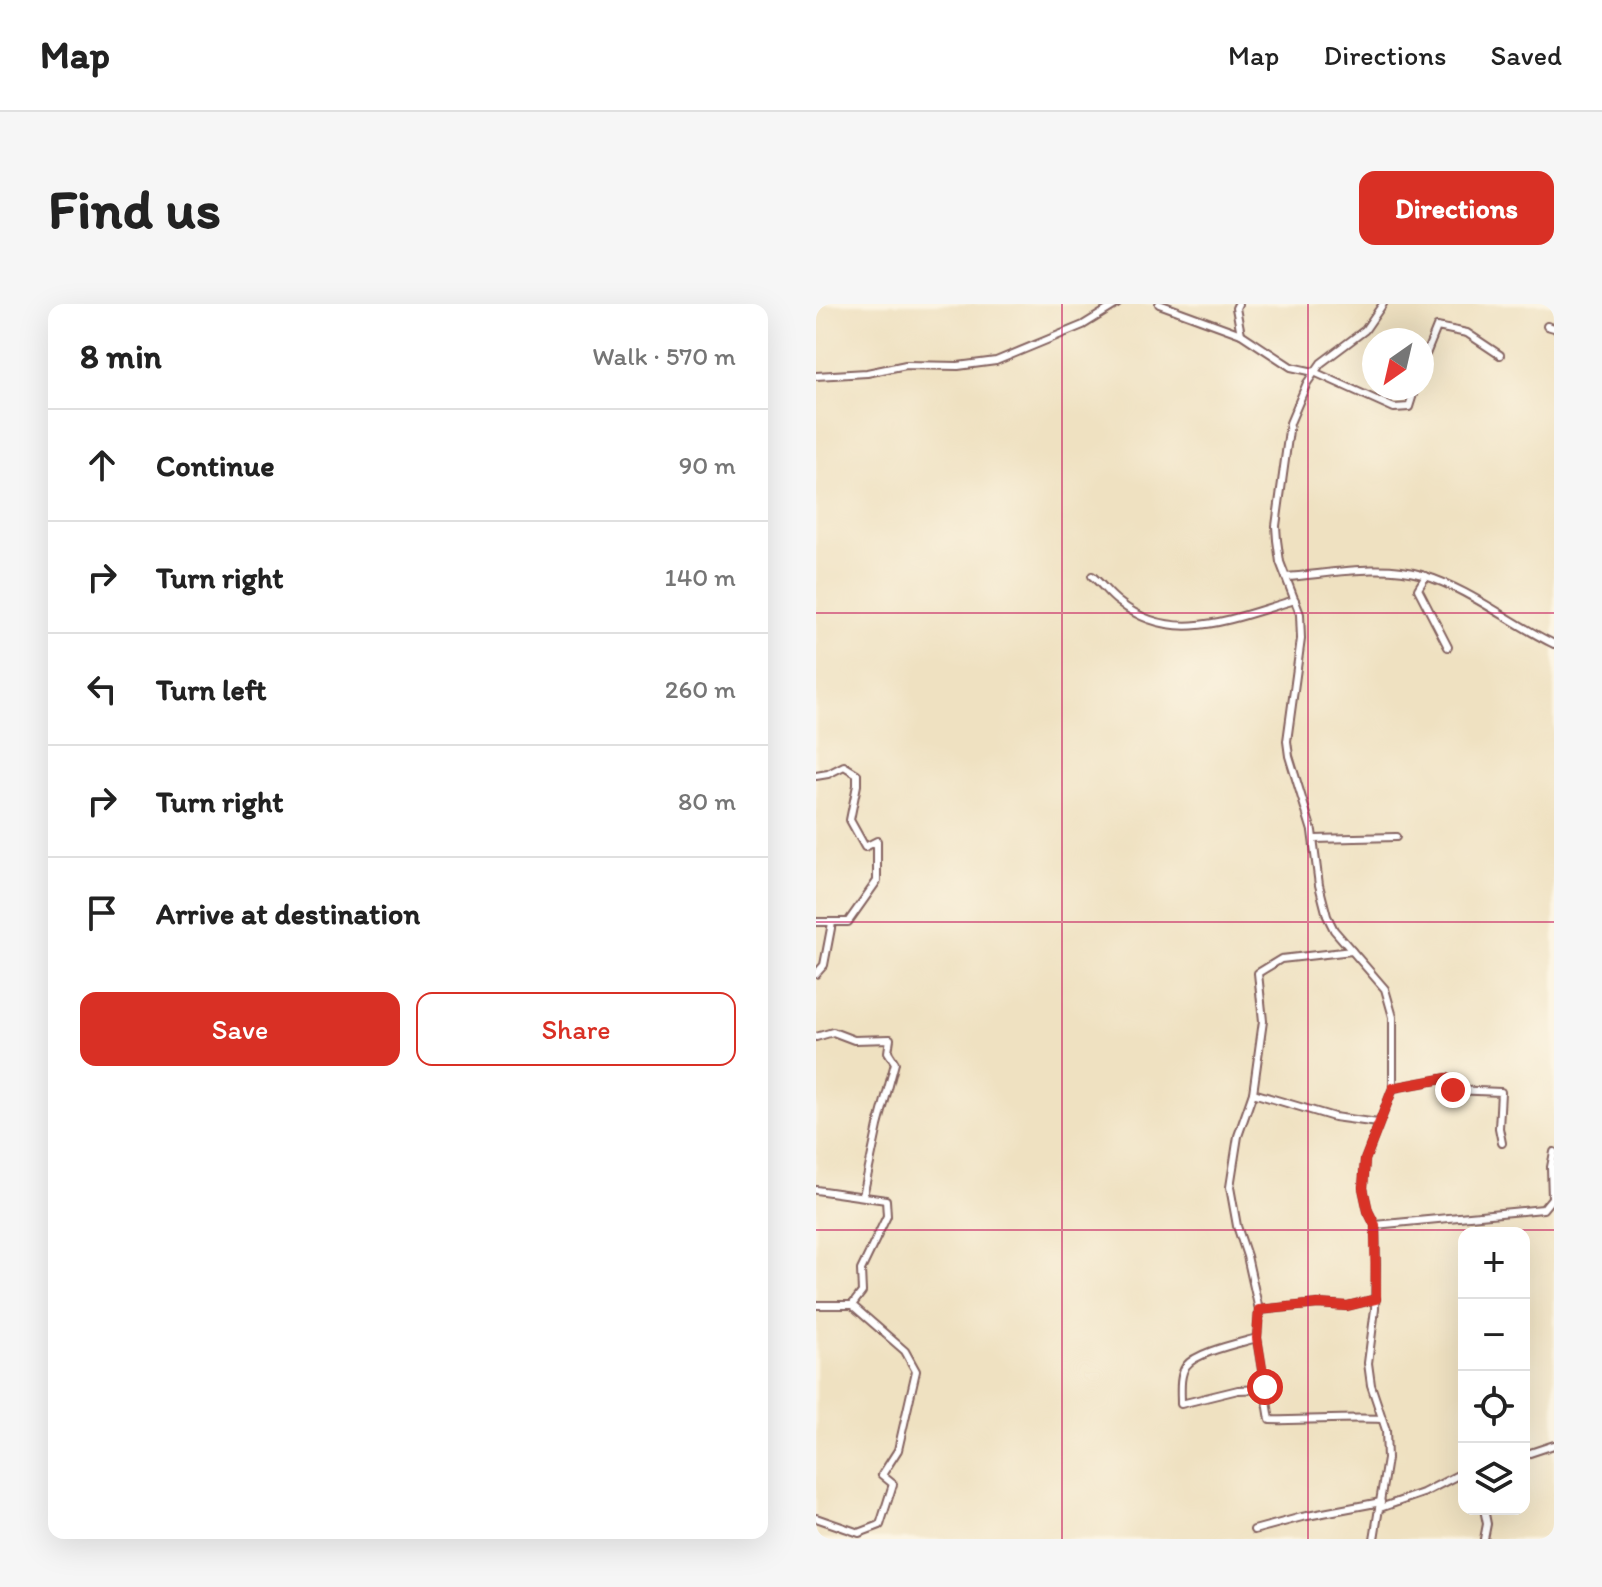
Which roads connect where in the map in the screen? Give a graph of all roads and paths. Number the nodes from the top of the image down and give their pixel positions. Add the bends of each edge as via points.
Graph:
1 (1117, 304) edge
2 (1159, 304) edge
3 (1238, 304) edge
4 (1383, 304) edge
5 (1241, 334) junction
6 (1434, 334) edge
7 (1500, 355) dead end
8 (1314, 372) junction
9 (816, 376) edge
10 (1362, 394) edge
11 (1376, 400) edge
12 (1411, 400) edge
13 (1092, 576) dead end
14 (1426, 576) junction
15 (1286, 577) junction
16 (1295, 600) junction
17 (1554, 644) edge
18 (1448, 647) dead end
19 (816, 776) edge
20 (1396, 837) dead end
21 (1314, 839) junction
22 (816, 922) edge
23 (832, 923) junction
24 (1352, 951) junction
25 (816, 974) edge
26 (816, 1037) edge
27 (1393, 1088) junction
28 (1253, 1093) junction
29 (1378, 1123) junction
30 (1502, 1143) dead end
31 (1554, 1152) edge
32 (816, 1190) edge
33 (863, 1196) junction
34 (1375, 1225) junction
35 (1376, 1299) junction
36 (816, 1305) edge
37 (852, 1305) junction
38 (1259, 1310) junction
39 (1257, 1338) junction
40 (1265, 1389) junction
41 (1381, 1419) junction
42 (1554, 1445) edge
43 (1530, 1453) edge
44 (1458, 1475) edge
45 (1380, 1505) junction
46 (1485, 1515) edge
47 (816, 1518) edge
48 (1254, 1530) dead end
49 (1374, 1539) edge
50 (1484, 1539) edge

1 - 9 street via 1083,325 996,361
2 - 5 street
3 - 5 street
4 - 8 street via 1365,330
5 - 8 street via 1291,367
6 - 7 street via 1437,327 1467,333
8 - 10 street
8 - 15 street via 1290,423 1277,540
11 - 12 street via 1394,408 1409,407
13 - 16 street via 1139,616 1175,626 1206,626
14 - 15 street via 1363,570
14 - 17 street
14 - 18 street via 1418,589
15 - 16 street
16 - 21 street via 1301,639 1287,741
19 - 23 street via 844,766 857,774 850,820 865,847 877,841 877,881 848,922
20 - 21 street
21 - 24 street via 1327,916
22 - 23 street
23 - 25 street via 824,965
24 - 27 street via 1389,1000
24 - 28 street via 1281,959 1258,973 1263,1021
26 - 33 street via 833,1032 854,1040 890,1039 888,1052 895,1063
27 - 29 street
27 - 30 street via 1447,1078 1453,1090 1501,1092
28 - 29 street via 1334,1117
28 - 38 street via 1238,1136 1230,1187
29 - 34 street via 1365,1160 1363,1188
31 - 34 street via 1552,1198 1543,1209
32 - 33 street
33 - 37 street via 886,1200 887,1216 861,1270 862,1292
34 - 35 street
35 - 38 street via 1347,1306
35 - 41 street via 1368,1363
36 - 37 street
37 - 47 street via 905,1351 916,1371 898,1450 882,1475 893,1484 880,1525 859,1533
38 - 39 street
39 - 40 street
39 - 40 street via 1196,1358 1185,1367 1181,1404
40 - 41 street via 1270,1420
41 - 45 street via 1387,1459
42 - 43 street
44 - 45 street via 1423,1493
45 - 48 street
45 - 49 street
46 - 50 street

